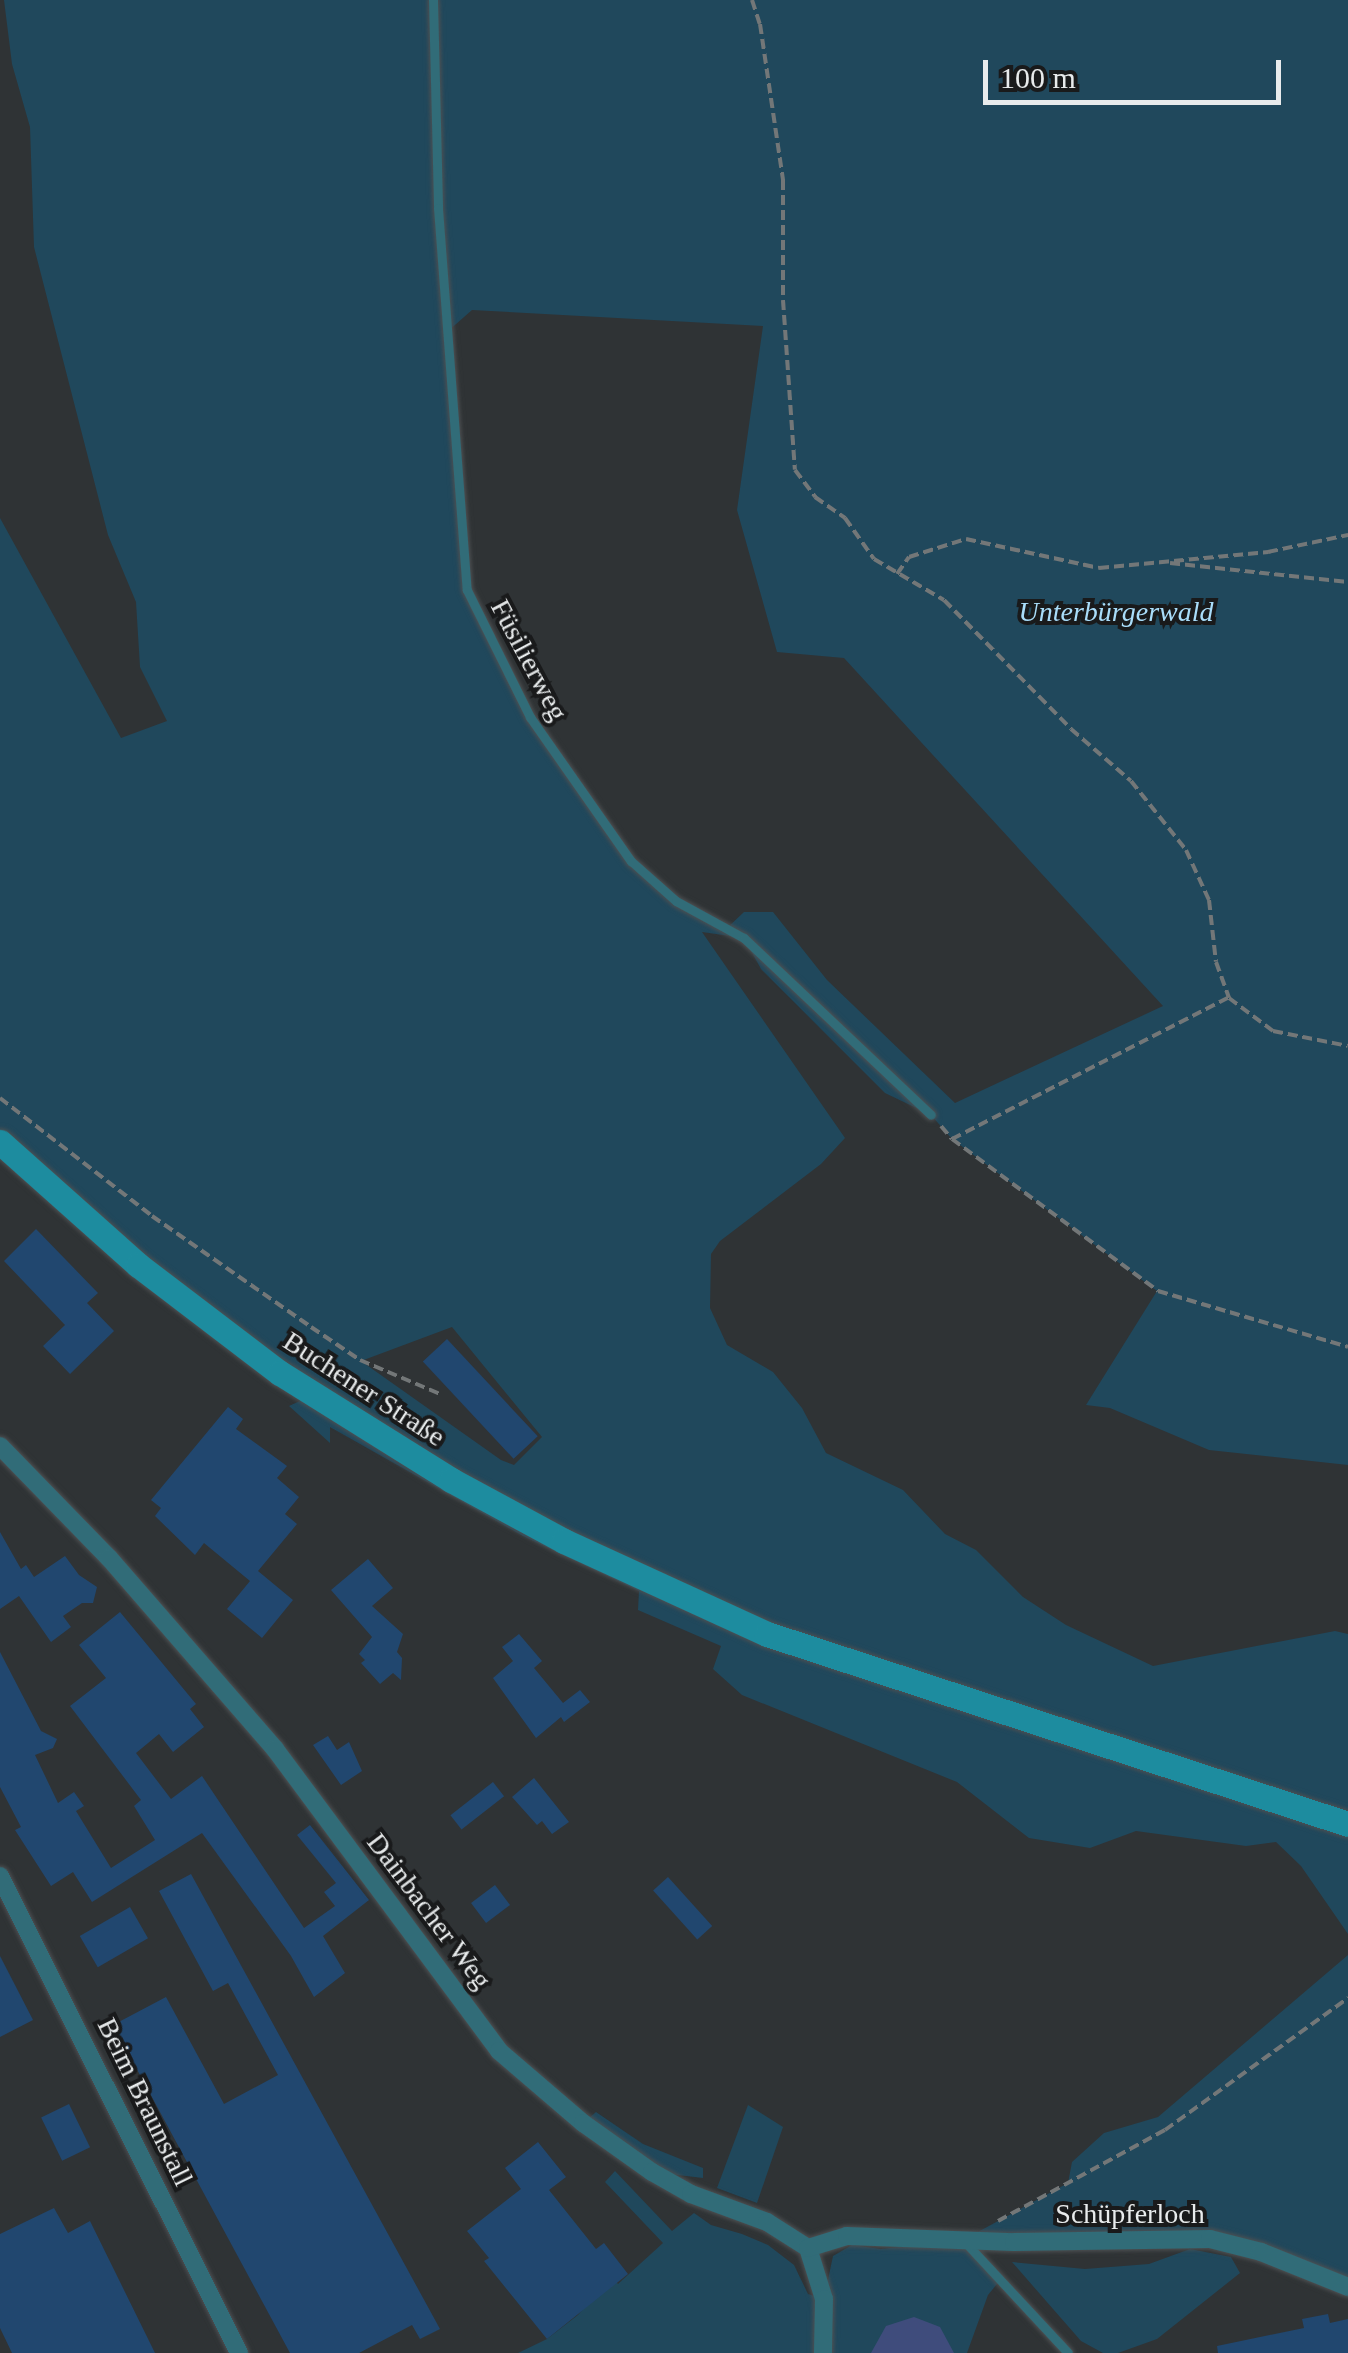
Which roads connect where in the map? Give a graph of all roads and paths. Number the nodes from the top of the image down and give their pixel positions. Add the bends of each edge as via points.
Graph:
1 (433, 0) edge
2 (752, 0) edge
3 (1348, 535) edge
4 (1160, 562) junction
5 (896, 574) junction
6 (1348, 582) edge
7 (1229, 998) junction
8 (1348, 1046) edge
9 (0, 1098) edge
10 (931, 1114) dead end
11 (0, 1142) edge
12 (1348, 1347) edge
13 (440, 1394) dead end
14 (0, 1446) edge
15 (1348, 1824) edge
16 (0, 1876) edge
17 (1348, 1998) edge
18 (998, 2221) dead end
19 (964, 2240) junction
20 (808, 2248) junction
21 (1348, 2287) edge
22 (239, 2353) edge
23 (823, 2353) edge
24 (1068, 2353) edge

1 - 10 lane, Füsilierweg via 438,208 467,590 530,717 632,862 676,901 744,938
2 - 5 path via 783,180 794,470
3 - 4 path via 1268,552
4 - 5 path via 1100,568 966,539 909,557
4 - 6 path
5 - 7 path via 944,600 1131,782 1186,850 1210,900 1216,962
7 - 8 path via 1273,1032
7 - 12 path via 952,1138 1158,1291
9 - 13 path via 311,1328 360,1360
11 - 15 main road, Buchener Straße via 138,1264 280,1373 451,1480 564,1541 738,1621 878,1674
14 - 20 street, Dainbacher Weg via 110,1558 275,1749 499,2051 652,2172
16 - 22 street, Beim Braunstall
17 - 18 path via 1165,2130
19 - 20 street, Schüpferloch via 846,2236
19 - 21 street, Schüpferloch via 1210,2239
19 - 24 lane
20 - 23 street via 824,2299

